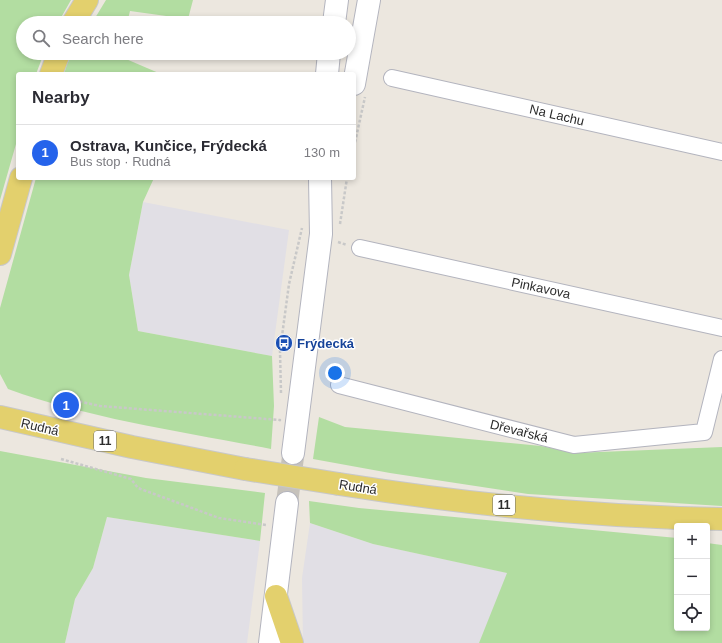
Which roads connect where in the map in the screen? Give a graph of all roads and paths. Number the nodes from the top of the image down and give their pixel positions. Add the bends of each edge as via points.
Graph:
1 (87, 0) edge
2 (338, 0) edge
3 (369, 0) edge
4 (77, 16) edge
5 (335, 16) edge
6 (56, 60) edge
7 (328, 60) edge
8 (52, 72) edge
9 (327, 72) edge
10 (356, 73) edge
11 (392, 78) dead end
12 (722, 152) edge
13 (20, 180) edge
14 (320, 180) edge
15 (335, 180) edge
16 (321, 234) junction
17 (360, 248) dead end
18 (0, 254) edge
19 (722, 328) edge
20 (722, 359) edge
21 (339, 385) dead end
22 (55, 396) dead end
23 (0, 399) edge
24 (9, 420) edge
25 (280, 420) dead end
26 (293, 453) tunnel mouth
27 (61, 459) dead end
28 (287, 503) tunnel mouth
29 (670, 518) junction
30 (722, 519) edge
31 (267, 520) dead end
32 (691, 523) edge
33 (710, 528) edge
34 (722, 531) edge
35 (276, 596) junction
36 (270, 643) edge
37 (292, 643) edge

1 - 4 main road
2 - 5 main road
3 - 10 main road
6 - 8 main road
7 - 9 main road
11 - 12 street, Na Lachu
13 - 18 main road
14 - 16 main road
15 - 16 main road
16 - 26 main road
17 - 19 street, Pinkavova
20 - 21 street, Dřevařská via 704,432 574,445
22 - 25 path via 100,406
23 - 24 main road
24 - 29 main road, Rudná / 11, bridge via 244,469 392,492 522,508
27 - 31 path via 131,479 138,488 219,518 266,526
28 - 35 main road
29 - 30 main road, Rudná / 11
29 - 32 main road
33 - 34 main road
35 - 36 main road
35 - 37 main road

